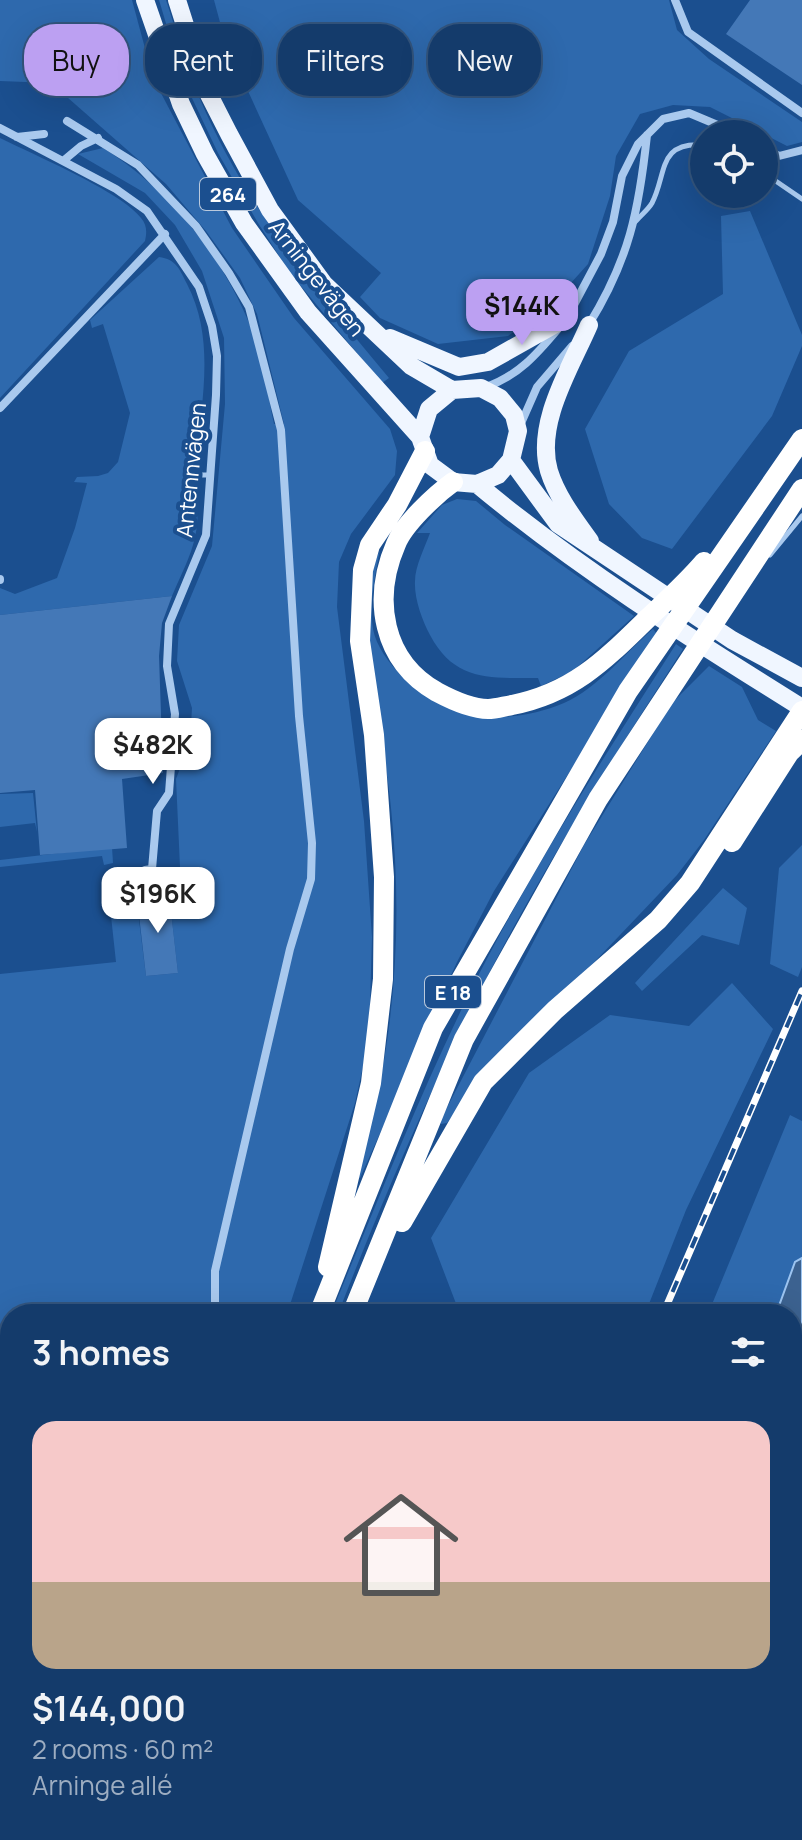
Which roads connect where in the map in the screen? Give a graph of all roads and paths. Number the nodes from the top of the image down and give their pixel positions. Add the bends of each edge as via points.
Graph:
1 (145, 0) edge
2 (177, 0) edge
3 (675, 0) edge
4 (802, 113) edge
5 (706, 120) edge
6 (67, 121) dead end
7 (0, 128) edge
8 (44, 134) dead end
9 (647, 134) junction
10 (16, 137) junction
11 (98, 138) junction
12 (690, 145) edge
13 (802, 150) edge
14 (778, 155) edge
15 (63, 161) junction
16 (778, 183) edge
17 (802, 199) edge
18 (634, 223) junction
19 (165, 234) junction
20 (568, 317) junction
21 (589, 325) junction
22 (373, 330) junction
23 (481, 388) junction
24 (452, 390) junction
25 (0, 408) edge
26 (518, 431) junction
27 (802, 439) edge
28 (422, 444) junction
29 (789, 459) junction
30 (511, 460) junction
31 (187, 475) dead end
32 (209, 475) junction
33 (453, 482) junction
34 (477, 484) junction
35 (802, 489) edge
36 (802, 516) edge
37 (599, 553) junction
38 (763, 566) dead end
39 (727, 633) junction
40 (714, 655) junction
41 (690, 676) dead end
42 (802, 678) edge
43 (657, 705) junction
44 (802, 710) edge
45 (802, 740) edge
46 (145, 870) dead end
47 (690, 883) junction
48 (215, 1304) edge
49 (320, 1304) edge
50 (322, 1304) edge
51 (357, 1304) edge
52 (358, 1304) edge

1 - 28 main road, Arningevägen / 264 via 181,104 244,223 308,312
2 - 22 main road, Arningevägen / 264 via 204,85 270,210 324,284
3 - 4 street via 688,32
5 - 9 street via 689,113 663,119
6 - 11 street
7 - 10 street, Antennvägen
8 - 10 street
9 - 18 street
9 - 20 street via 628,158 601,254
10 - 15 street, Antennvägen
11 - 15 street
11 - 48 street via 160,187 229,273 249,307 281,430 311,879 215,1271
12 - 18 lane via 663,162 652,202
13 - 14 street
15 - 19 street, Antennvägen via 147,211
16 - 17 lane
18 - 21 street via 622,266
19 - 25 street
19 - 32 street, Antennvägen via 199,287 212,326 217,356
20 - 22 main road via 488,362 459,367
20 - 23 street via 533,359 505,380
21 - 26 street via 537,387
21 - 37 main road via 557,398 547,437 549,471
22 - 24 main road, Arningevägen / 264 via 411,366
23 - 24 main road
23 - 26 main road via 500,398 514,415
24 - 28 main road via 429,409
26 - 30 main road
27 - 29 highway, E 18
28 - 33 main road, Arningevägen / 264 via 430,465
28 - 49 highway via 397,505 370,545 363,570 360,641 374,735 384,877 383,979 371,1083
29 - 33 highway via 694,574 610,655 542,699 488,709 454,701 418,681 399,660 383,612 382,586 396,541
29 - 50 highway, E 18 via 628,691 433,1028
30 - 34 main road via 498,475
30 - 37 main road via 558,524
31 - 32 lane
32 - 46 street, Antennvägen via 206,535 169,624 167,666 175,714 169,793 157,811 152,869
33 - 34 main road
34 - 40 main road via 546,541
35 - 43 highway, E 18
36 - 38 lane
37 - 39 main road
39 - 40 lane
39 - 42 main road
40 - 44 main road
41 - 43 lane
43 - 51 highway, E 18 via 598,799 464,1039
44 - 47 highway
45 - 47 highway via 710,872
47 - 52 highway via 658,920 483,1082

